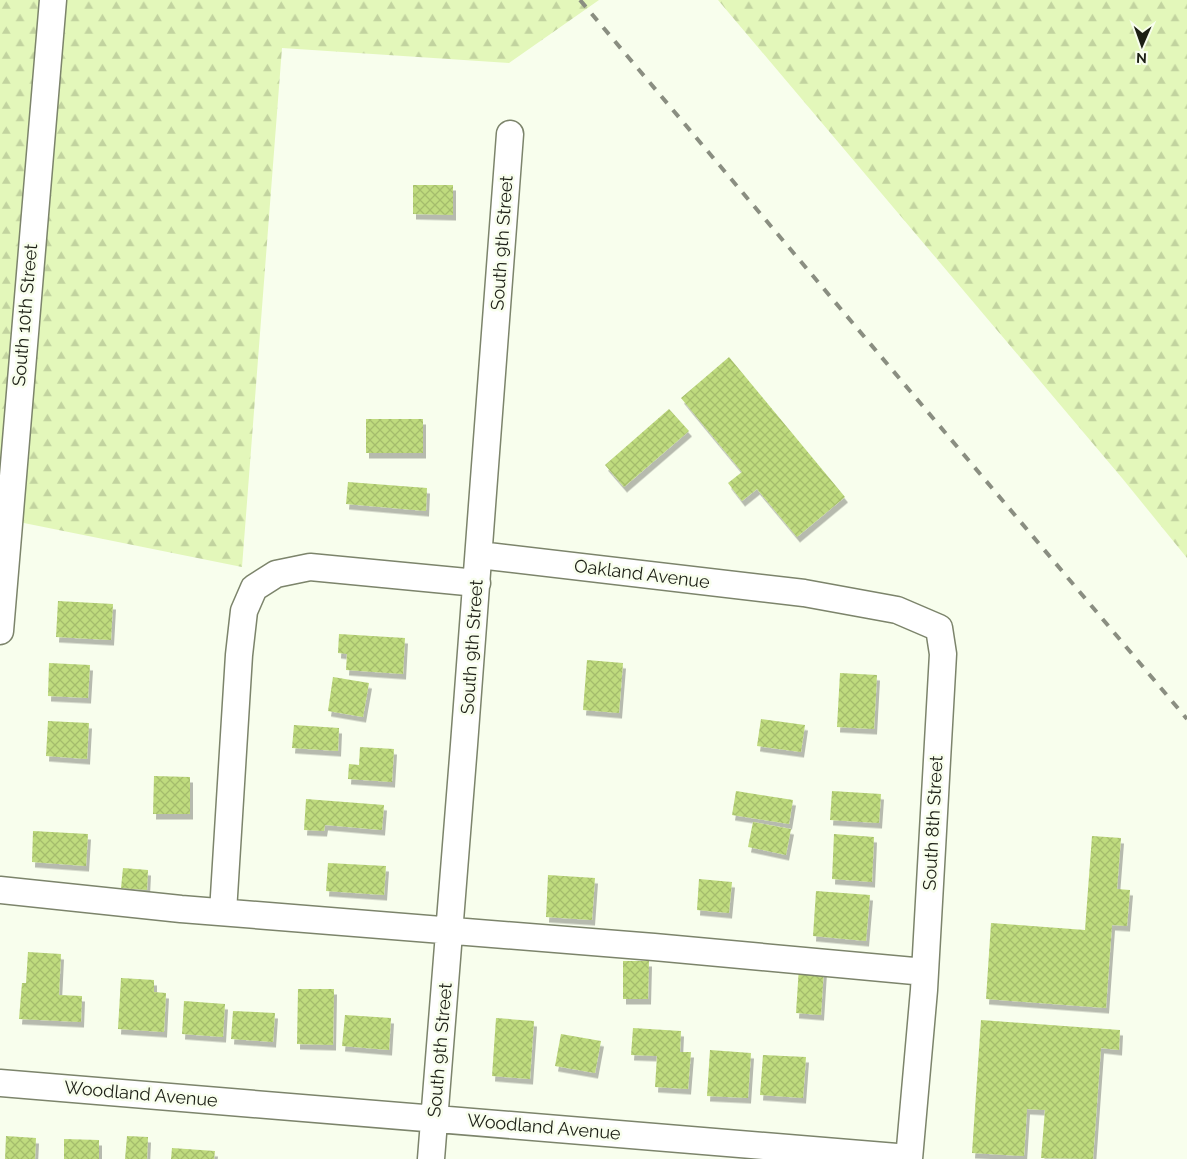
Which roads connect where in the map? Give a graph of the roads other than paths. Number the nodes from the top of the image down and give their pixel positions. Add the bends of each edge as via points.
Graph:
1 (52, 0) edge
2 (510, 134) dead end
3 (479, 555) junction
4 (476, 583) junction
5 (804, 593) joint
6 (0, 631) edge
7 (0, 890) edge
8 (223, 912) junction
9 (450, 931) junction
10 (925, 972) junction
11 (0, 1083) edge
12 (434, 1118) junction
13 (909, 1158) edge
14 (431, 1159) edge

1 - 6 street, South 10th Street
2 - 3 street, South 9th Street
3 - 4 street, South 9th Street
3 - 5 street, Oakland Avenue
4 - 8 street via 310,567 276,574 254,588 244,611 239,655
4 - 9 street, South 9th Street
5 - 10 street, South 8th Street via 897,610 939,628 943,654
7 - 8 street
8 - 9 street
9 - 10 street
9 - 12 street, South 9th Street
10 - 13 street, South 8th Street
11 - 12 street, Woodland Avenue
12 - 13 street, Woodland Avenue
12 - 14 street, South 9th Street

